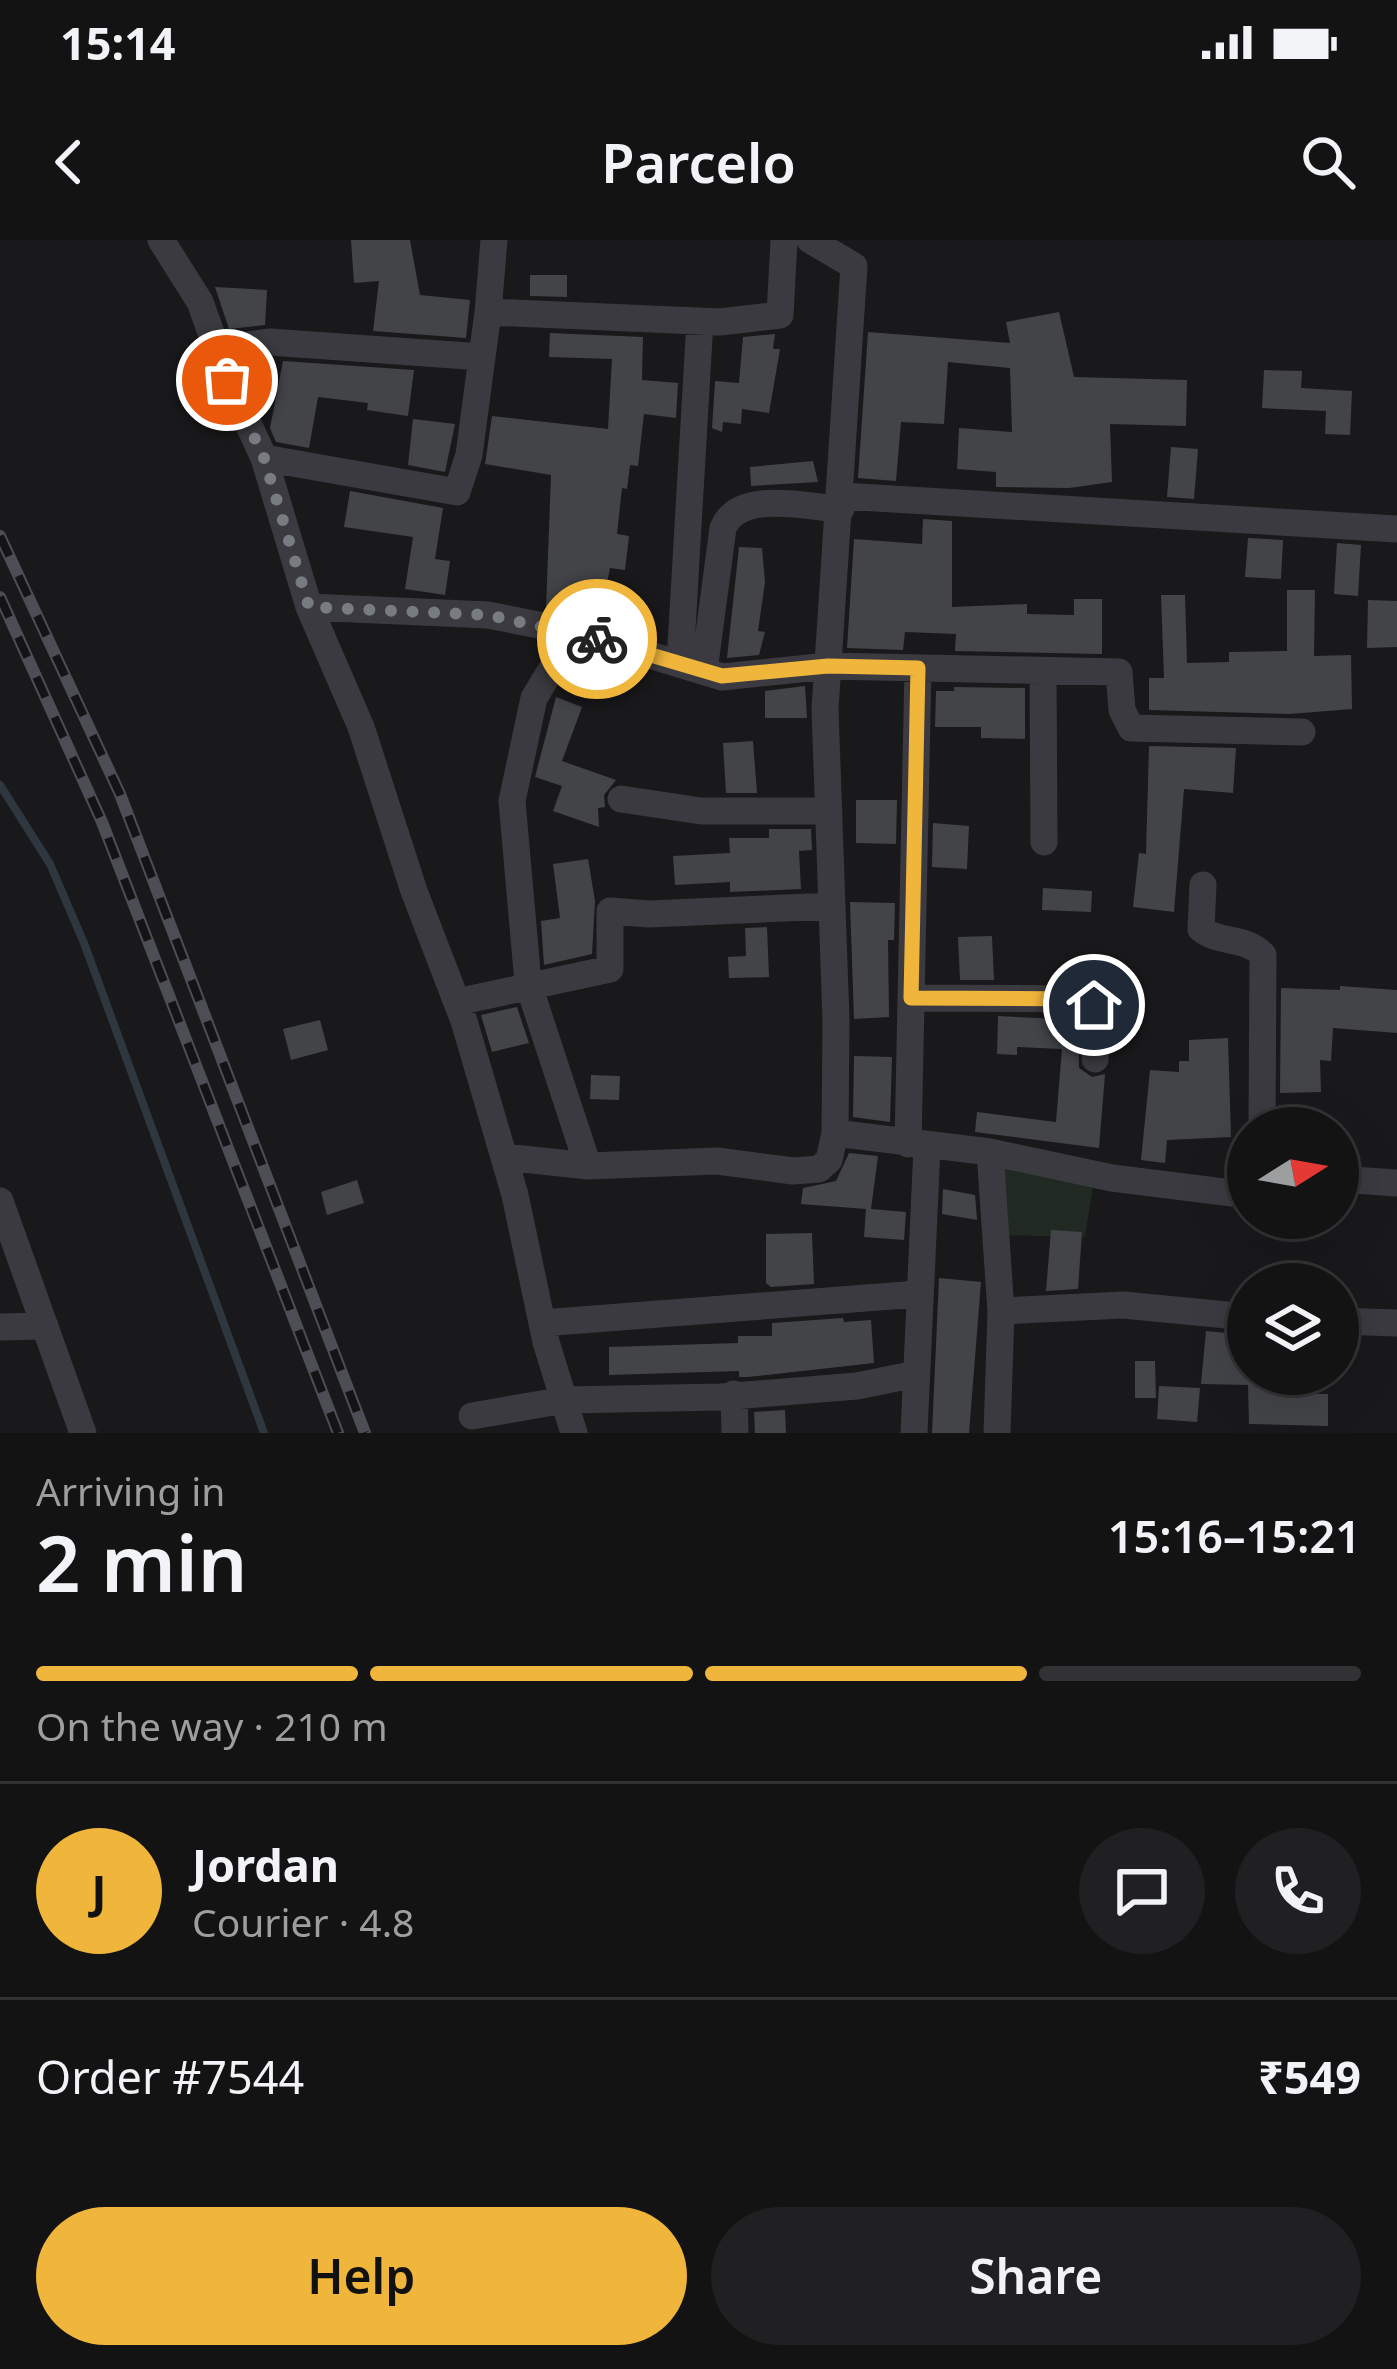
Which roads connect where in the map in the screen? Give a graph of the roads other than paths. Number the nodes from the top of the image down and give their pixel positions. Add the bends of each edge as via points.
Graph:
1 (161, 240) edge
2 (494, 240) edge
3 (784, 240) edge
4 (810, 240) edge
5 (488, 312) junction
6 (700, 321) junction
7 (216, 349) junction
8 (482, 358) junction
9 (264, 458) junction
10 (842, 502) junction
11 (1397, 529) edge
12 (309, 607) junction
13 (574, 632) junction
14 (828, 666) junction
15 (692, 667) junction
16 (918, 668) junction
17 (1043, 671) junction
18 (1302, 732) dead end
19 (621, 799) dead end
20 (829, 811) junction
21 (1044, 842) dead end
22 (1203, 885) dead end
23 (832, 906) junction
24 (530, 987) junction
25 (911, 998) junction
26 (457, 1002) junction
27 (1095, 1059) dead end
28 (1262, 1107) edge
29 (835, 1132) junction
30 (917, 1146) junction
31 (990, 1152) junction
32 (504, 1157) junction
33 (588, 1166) junction
34 (1359, 1180) edge
35 (1397, 1183) edge
36 (1227, 1192) edge
37 (0, 1201) edge
38 (9, 1241) edge
39 (918, 1294) junction
40 (1000, 1311) junction
41 (1227, 1315) edge
42 (542, 1323) junction
43 (1359, 1323) edge
44 (1397, 1324) edge
45 (45, 1326) junction
46 (0, 1327) edge
47 (916, 1374) junction
48 (734, 1394) junction
49 (565, 1400) junction
50 (472, 1416) dead end
51 (83, 1433) edge
52 (574, 1433) edge
53 (735, 1433) edge
54 (914, 1433) edge
55 (997, 1433) edge

1 - 7 street via 200,302
2 - 5 street
3 - 6 street via 780,315
4 - 10 street via 854,266
5 - 6 street
5 - 8 street
6 - 15 street
7 - 8 street via 270,342
7 - 9 street
8 - 9 street via 457,492
9 - 12 street
10 - 11 street
10 - 14 street
10 - 15 street via 743,504 728,513
12 - 13 street via 488,615
12 - 26 street via 361,727
13 - 15 street
13 - 24 street via 534,698 512,802
14 - 15 street via 722,676
14 - 16 street
14 - 20 street
16 - 17 street
16 - 25 street
17 - 18 street via 1119,672 1131,728
17 - 21 street
19 - 20 street via 701,811
20 - 23 street
22 - 28 street via 1201,929 1254,944 1263,955
23 - 24 street via 610,910 610,969
23 - 29 street
24 - 26 street
24 - 33 street
25 - 27 street via 1083,999 1098,1016
25 - 30 street
26 - 32 street
29 - 30 street
29 - 33 street via 830,1160 819,1169 717,1161
30 - 31 street
30 - 39 street
31 - 36 street
31 - 40 street
32 - 33 street
32 - 42 street
34 - 35 street
37 - 38 street
38 - 45 street
39 - 42 street
39 - 47 street
40 - 41 street via 1123,1305
40 - 55 street
42 - 49 street
43 - 44 street
45 - 46 street
45 - 51 street
47 - 48 street
47 - 54 street
48 - 49 street
48 - 53 street
49 - 50 street
49 - 52 street

